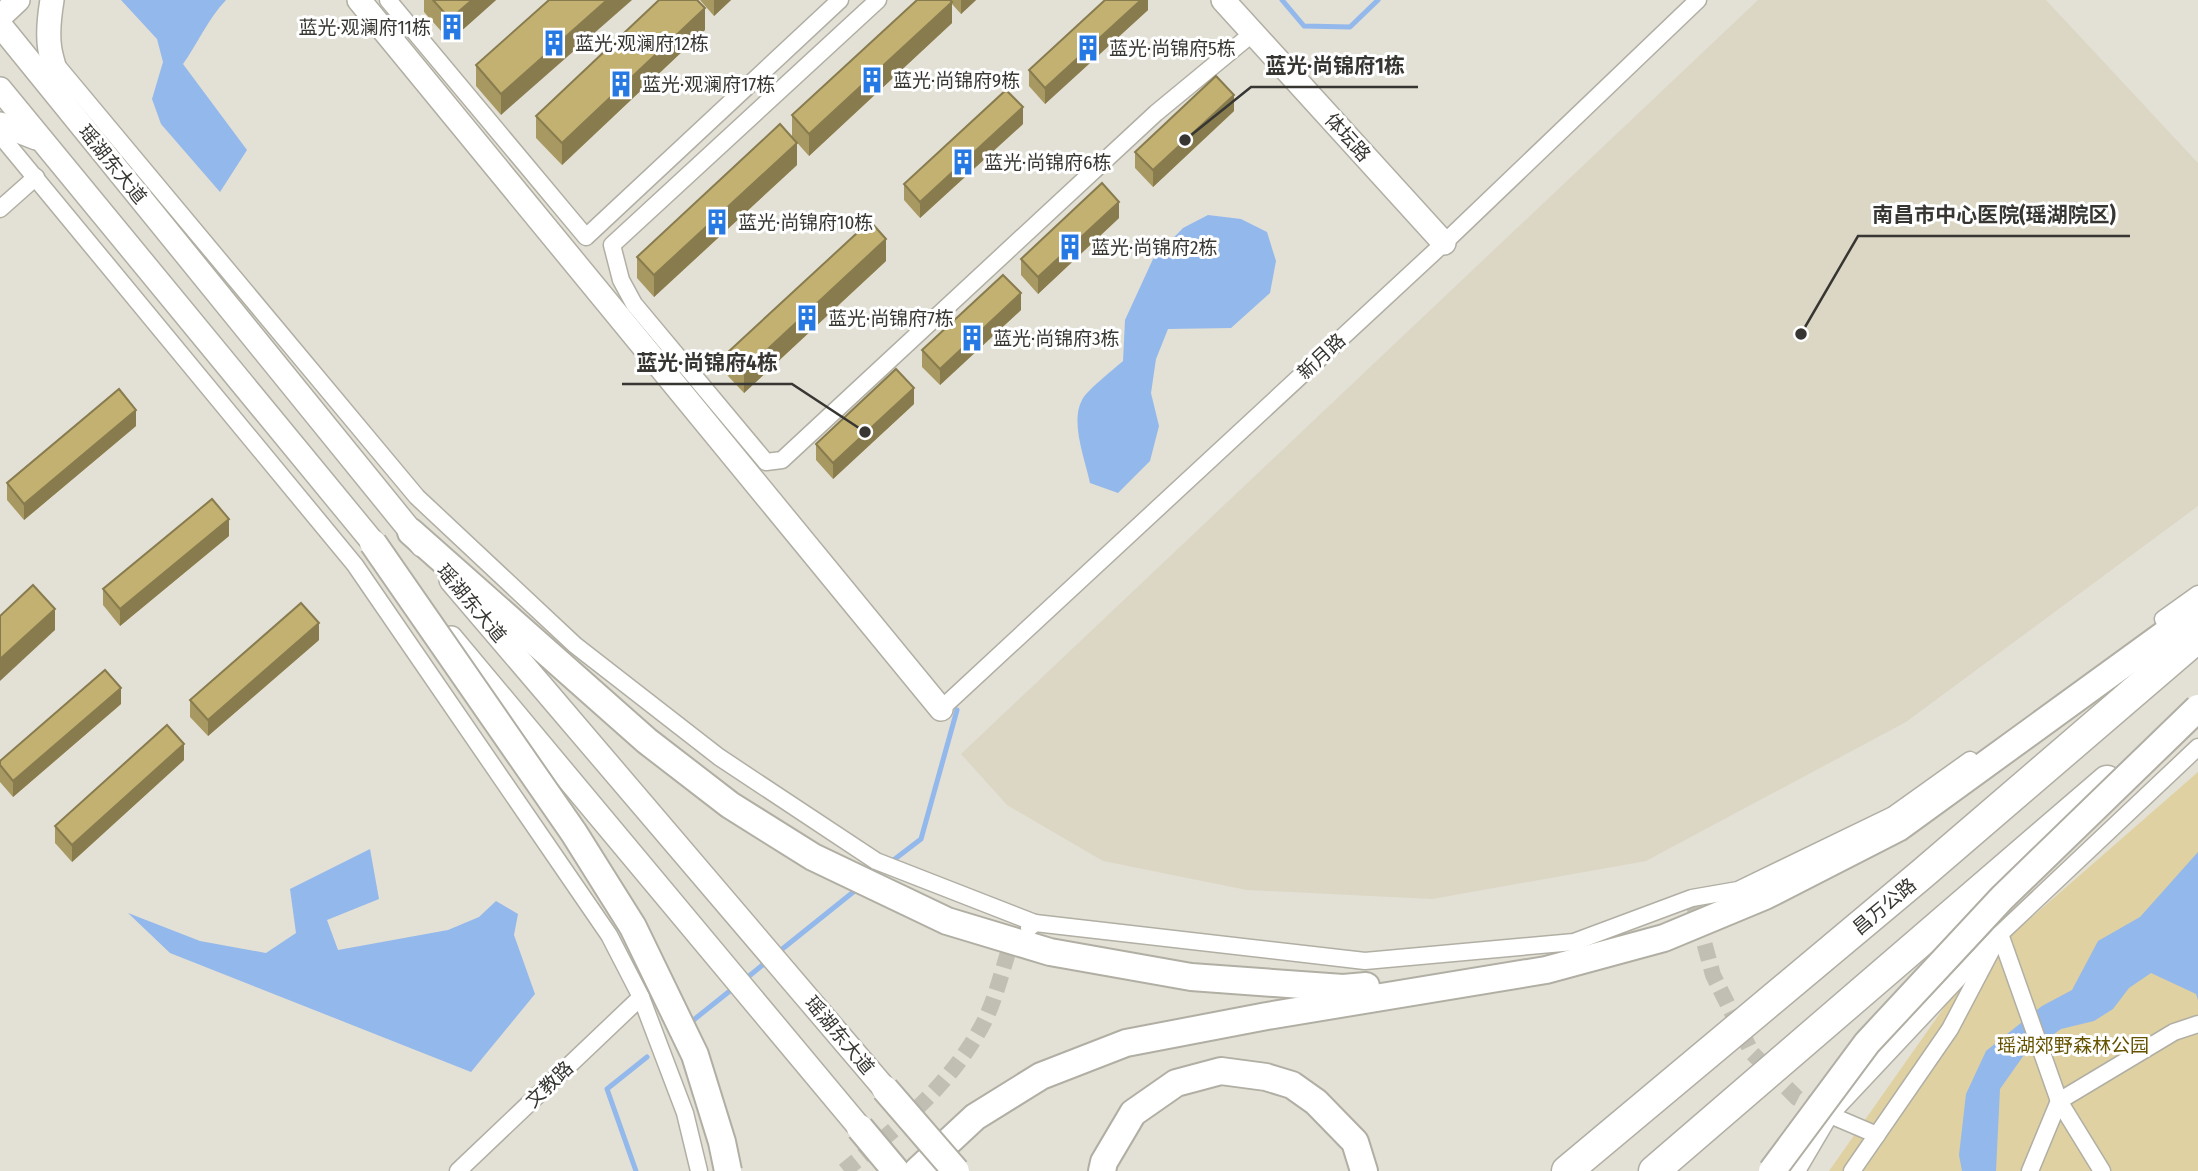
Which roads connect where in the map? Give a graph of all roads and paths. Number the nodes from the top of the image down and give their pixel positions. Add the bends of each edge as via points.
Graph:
1 (18, 0) edge
2 (52, 0) edge
3 (359, 0) edge
4 (388, 0) edge
5 (840, 0) edge
6 (878, 0) edge
7 (1223, 0) edge
8 (1698, 0) edge
9 (0, 17) edge
10 (0, 25) edge
11 (1253, 33) junction
12 (50, 57) junction
13 (0, 89) edge
14 (71, 112) junction
15 (0, 124) edge
16 (0, 135) edge
17 (41, 140) junction
18 (36, 177) junction
19 (0, 209) edge
20 (1444, 243) junction
21 (411, 532) junction
22 (373, 543) junction
23 (2198, 594) edge
24 (2198, 610) edge
25 (2198, 637) edge
26 (2198, 702) edge
27 (2198, 708) edge
28 (941, 709) joint
29 (2198, 747) edge
30 (1035, 923) junction
31 (2000, 934) junction
32 (1012, 940) junction
33 (1546, 970) junction
34 (640, 996) junction
35 (2198, 1024) edge
36 (885, 1088) joint
37 (2059, 1101) junction
38 (1830, 1115) junction
39 (860, 1128) joint
40 (1877, 1135) junction
41 (458, 1171) edge
42 (699, 1171) edge
43 (728, 1171) edge
44 (896, 1171) edge
45 (917, 1171) edge
46 (956, 1171) edge
47 (1102, 1171) edge
48 (1364, 1171) edge
49 (1567, 1171) edge
50 (1654, 1171) edge
51 (1772, 1171) edge
52 (1797, 1171) edge
53 (1852, 1171) edge
54 (2030, 1171) edge
55 (2102, 1171) edge

1 - 9 main road
2 - 12 main road via 47,28
3 - 28 main road
4 - 5 street via 586,237
6 - 11 street via 612,245 621,280 634,304 766,462 782,460 1156,113
7 - 11 main road, 体坛路
8 - 20 street, 新月路
10 - 14 main road, 瑶湖东大道
11 - 20 main road, 体坛路
12 - 14 main road
12 - 30 street via 417,497 575,645 719,757 876,861
13 - 17 main road, 瑶湖东大道
14 - 21 main road, 瑶湖东大道
15 - 17 main road
16 - 18 street
17 - 22 main road, 瑶湖东大道
18 - 19 street
18 - 34 street via 355,565 609,934
20 - 28 street, 新月路
21 - 32 main road via 647,741 730,805 813,858 947,921
21 - 36 main road, 瑶湖东大道
22 - 39 main road, 瑶湖东大道
22 - 43 main road, bridge via 633,927 695,1055
23 - 30 street via 1892,815 1738,890 1692,898 1574,943 1365,961
24 - 33 main road via 1898,828 1765,896 1664,939
25 - 49 highway, 昌万公路
26 - 50 highway
27 - 51 main road, bridge via 2002,898 1867,1043
29 - 31 street
30 - 32 street
31 - 37 street
31 - 38 street
31 - 40 street via 1950,1029
32 - 33 main road via 1050,952 1191,976 1343,988
33 - 45 main road via 1126,1043 1041,1076 975,1117
34 - 41 street, 文教路
34 - 42 street via 685,1113
35 - 37 street via 2175,1032
36 - 46 main road, 瑶湖东大道, bridge
37 - 54 street
37 - 55 street
38 - 40 street
38 - 52 street
39 - 44 main road, 瑶湖东大道, bridge
40 - 53 street
47 - 48 main road via 1133,1113 1176,1083 1221,1071 1292,1085 1316,1102 1354,1142

